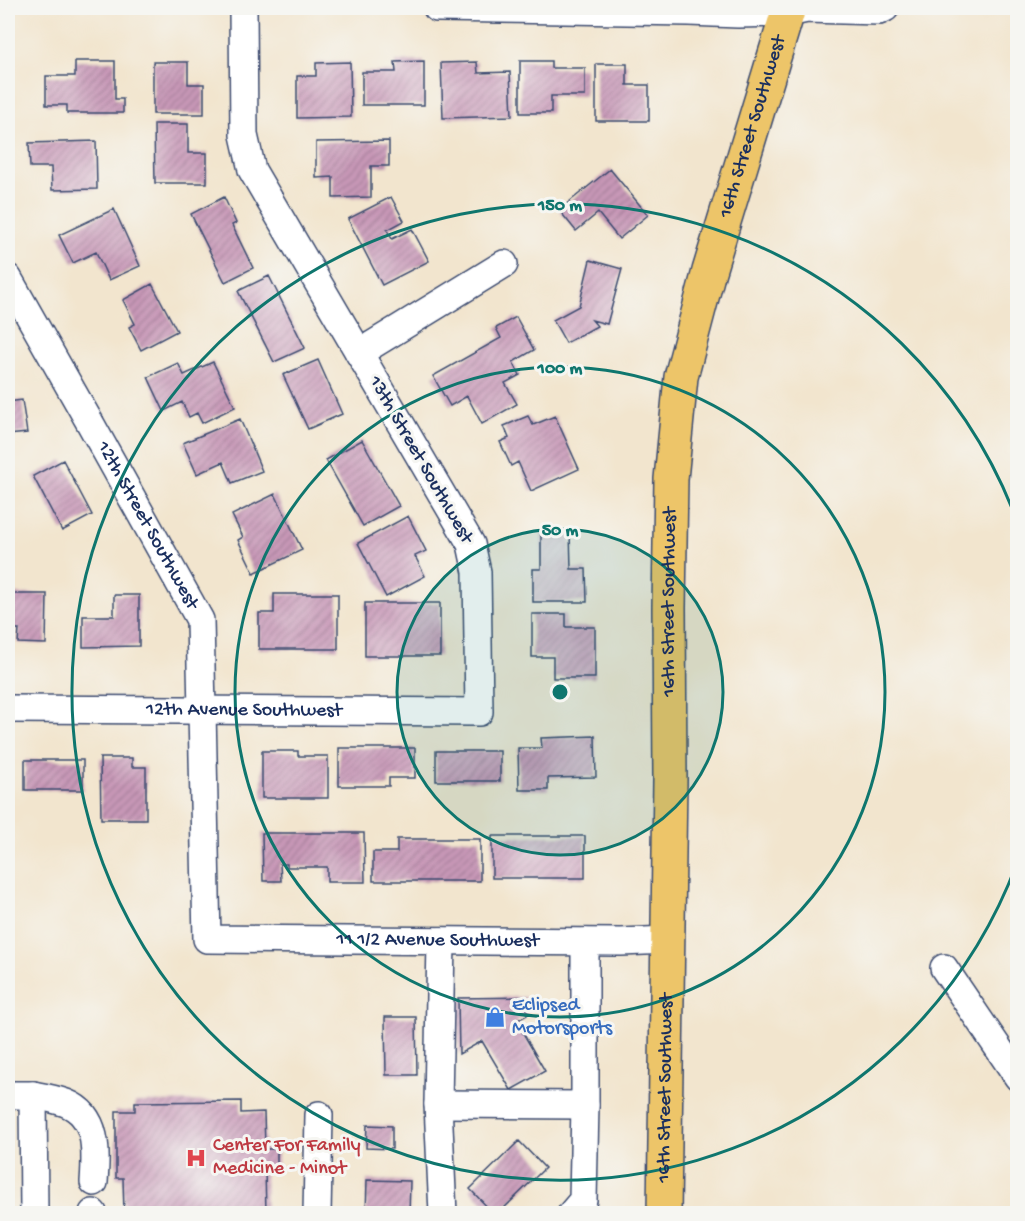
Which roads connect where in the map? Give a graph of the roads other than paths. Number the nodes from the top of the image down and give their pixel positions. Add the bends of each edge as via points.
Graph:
1 (243, 8) edge
2 (437, 8) edge
3 (885, 8) edge
4 (689, 10) edge
5 (788, 10) edge
6 (504, 264) dead end
7 (8, 278) edge
8 (359, 353) junction
9 (8, 709) edge
10 (202, 710) junction
11 (479, 712) joint
12 (207, 939) joint
13 (668, 940) junction
14 (441, 941) junction
15 (585, 942) junction
16 (944, 968) dead end
17 (1017, 1077) edge
18 (20, 1095) edge
19 (438, 1104) junction
20 (585, 1105) junction
21 (319, 1115) dead end
22 (94, 1182) dead end
23 (34, 1214) edge
24 (317, 1214) edge
25 (443, 1214) edge
26 (571, 1214) edge
27 (664, 1214) edge

1 - 8 street, 13th Street Southwest via 244,135 252,170
2 - 4 street
3 - 5 street
4 - 5 street via 738,14
5 - 13 main road, 16th Street Southwest via 681,377 671,490
6 - 8 street, 13th Street Southwest
7 - 10 street, 12th Street Southwest via 200,620
8 - 11 street, 13th Street Southwest via 471,544 477,572
9 - 10 street, 12th Avenue Southwest
10 - 11 street, 12th Avenue Southwest
10 - 12 street, 12th Street Southwest
12 - 14 street, 11 1/2 Avenue Southwest
13 - 15 street, 11 1/2 Avenue Southwest
13 - 27 main road, 16th Street Southwest
14 - 15 street, 11 1/2 Avenue Southwest
14 - 19 street
15 - 20 street
16 - 17 street
18 - 22 street via 67,1103 84,1114 96,1151
18 - 23 street
19 - 20 street
19 - 25 street
20 - 26 street via 583,1200
21 - 24 street

